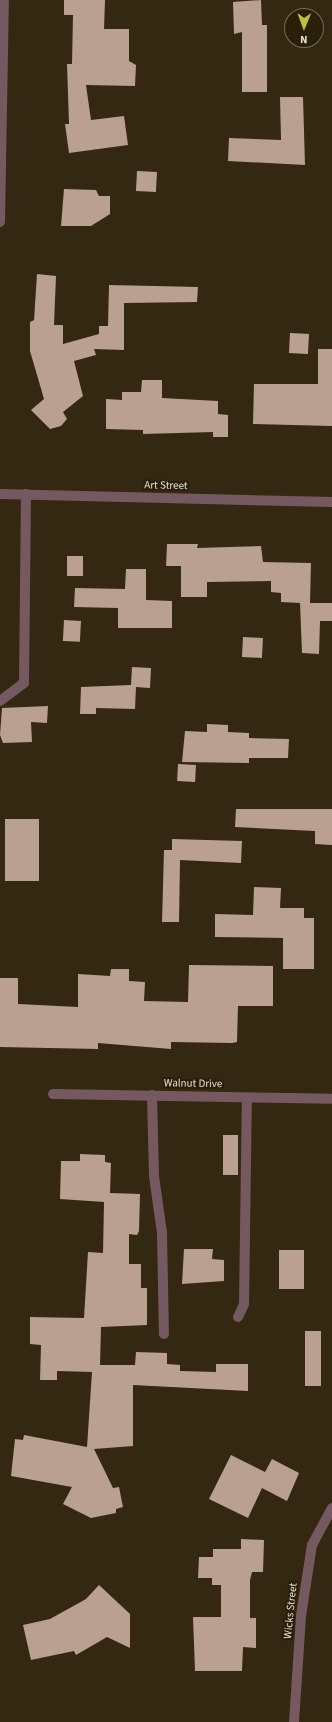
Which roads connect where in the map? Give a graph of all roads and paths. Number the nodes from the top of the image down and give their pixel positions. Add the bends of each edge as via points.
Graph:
1 (4, 0) edge
2 (0, 222) edge
3 (0, 494) edge
4 (26, 494) junction
5 (332, 502) edge
6 (0, 701) edge
7 (53, 1094) dead end
8 (152, 1096) junction
9 (247, 1098) junction
10 (332, 1099) edge
11 (238, 1317) dead end
12 (164, 1334) dead end
13 (332, 1508) edge
14 (294, 1722) edge

1 - 2 street
3 - 4 street, Art Street
4 - 5 street, Art Street
4 - 6 street via 24,683
7 - 8 street, Walnut Drive
8 - 9 street, Walnut Drive
8 - 12 street via 154,1176 162,1234
9 - 10 street, Walnut Drive
9 - 11 street via 244,1304
13 - 14 street, Wicks Street via 312,1545 301,1616

